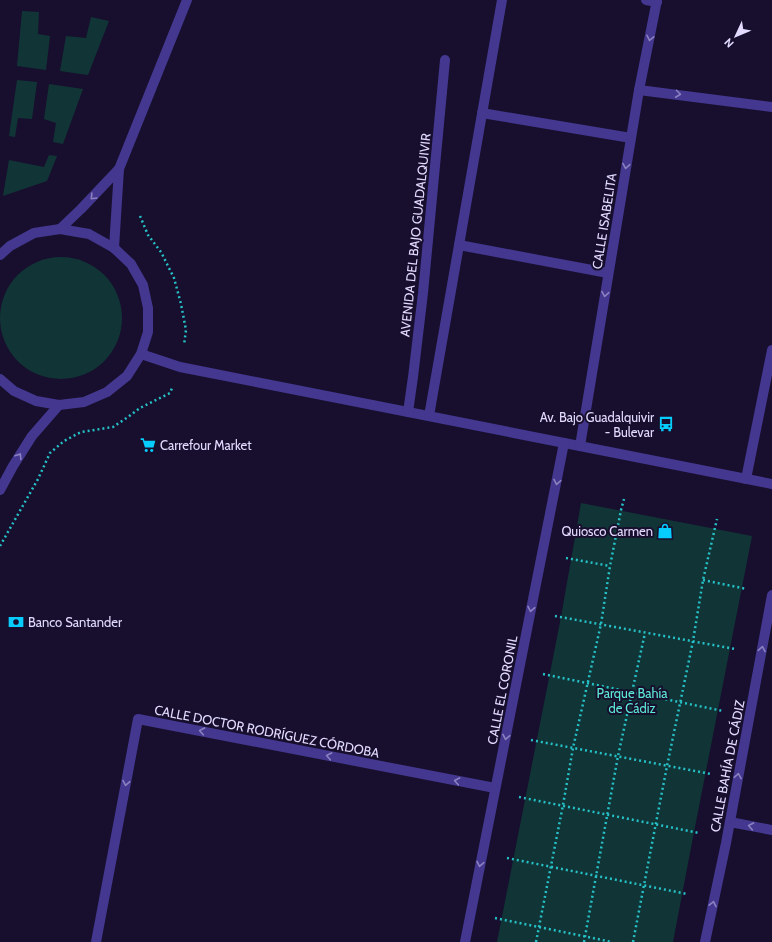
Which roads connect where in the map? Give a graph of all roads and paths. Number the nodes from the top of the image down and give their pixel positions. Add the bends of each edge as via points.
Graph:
1 (187, 0) edge
2 (502, 0) edge
3 (646, 0) edge
4 (657, 1) edge
5 (445, 60) dead end
6 (639, 90) junction
7 (772, 107) edge
8 (482, 113) junction
9 (631, 138) junction
10 (120, 169) junction
11 (60, 229) junction
12 (459, 245) junction
13 (114, 248) junction
14 (0, 255) edge
15 (608, 274) junction
16 (772, 350) edge
17 (140, 354) junction
18 (0, 379) edge
19 (59, 405) junction
20 (408, 412) junction
21 (429, 416) junction
22 (564, 443) junction
23 (580, 446) junction
24 (746, 479) junction
25 (772, 484) edge
26 (0, 490) edge
27 (624, 499) dead end
28 (717, 520) dead end
29 (566, 558) dead end
30 (610, 566) junction
31 (703, 580) junction
32 (747, 589) dead end
33 (772, 594) edge
34 (555, 616) dead end
35 (601, 624) junction
36 (645, 632) junction
37 (693, 641) junction
38 (735, 649) dead end
39 (543, 674) dead end
40 (588, 684) junction
41 (632, 692) junction
42 (680, 702) junction
43 (723, 711) dead end
44 (531, 740) dead end
45 (573, 748) junction
46 (618, 756) junction
47 (667, 766) junction
48 (711, 774) dead end
49 (495, 788) junction
50 (519, 797) dead end
51 (563, 805) junction
52 (607, 814) junction
53 (730, 822) junction
54 (656, 824) junction
55 (772, 830) edge
56 (699, 833) dead end
57 (507, 858) dead end
58 (551, 867) junction
59 (596, 876) junction
60 (644, 885) junction
61 (687, 894) dead end
62 (495, 918) dead end
63 (539, 927) junction
64 (585, 936) junction
65 (96, 942) edge
66 (465, 942) edge
67 (536, 942) edge
68 (584, 942) edge
69 (612, 942) edge
70 (633, 942) edge
71 (705, 942) edge

1 - 10 street
2 - 8 street
3 - 4 street
4 -> 6 street, CALLE ISABELITA
5 - 20 street, AVENIDA DEL BAJO GUADALQUIVIR via 422,301
6 -> 7 street
6 - 9 street, CALLE ISABELITA
8 - 9 street
8 - 12 street
9 -> 15 street, CALLE ISABELITA
10 -> 11 street
10 - 13 street
11 - 13 street via 89,234
11 - 14 street via 34,233 10,246
12 - 15 street
12 - 21 street
13 - 17 street via 131,264 143,285 148,308 148,332
15 -> 23 street, CALLE ISABELITA
16 - 24 street
17 - 19 street via 127,376 107,392 84,402
17 - 20 street via 180,368
18 - 19 street via 14,391 36,401
26 -> 19 street via 32,436
20 - 21 street
21 - 22 street
22 - 23 street
22 -> 49 street, CALLE EL CORONIL
23 - 24 street
24 - 25 street
27 - 30 path
28 - 31 path
29 - 30 path
30 - 35 path
31 - 32 path
31 - 37 path
53 -> 33 street, CALLE BAHÍA DE CÁDIZ
34 - 35 path
35 - 36 path
35 - 40 path
36 - 37 path
36 - 41 path
37 - 38 path
37 - 42 path
39 - 40 path
40 - 41 path
40 - 45 path
41 - 42 path
41 - 46 path
42 - 43 path
42 - 47 path
44 - 45 path
45 - 46 path
45 - 51 path
46 - 47 path
46 - 52 path
47 - 48 path
47 - 54 path
49 -> 65 street, CALLE DOCTOR RODRÍGUEZ CÓRDOBA via 138,719
49 -> 66 street, CALLE EL CORONIL
50 - 51 path
51 - 52 path
51 - 58 path
52 - 54 path
52 - 59 path
55 -> 53 street
71 -> 53 street, CALLE BAHÍA DE CÁDIZ
54 - 56 path
54 - 60 path
57 - 58 path
58 - 59 path
58 - 63 path
59 - 60 path
59 - 64 path
60 - 61 path
60 - 70 path
62 - 63 path
63 - 64 path
63 - 67 path
64 - 68 path
64 - 69 path

